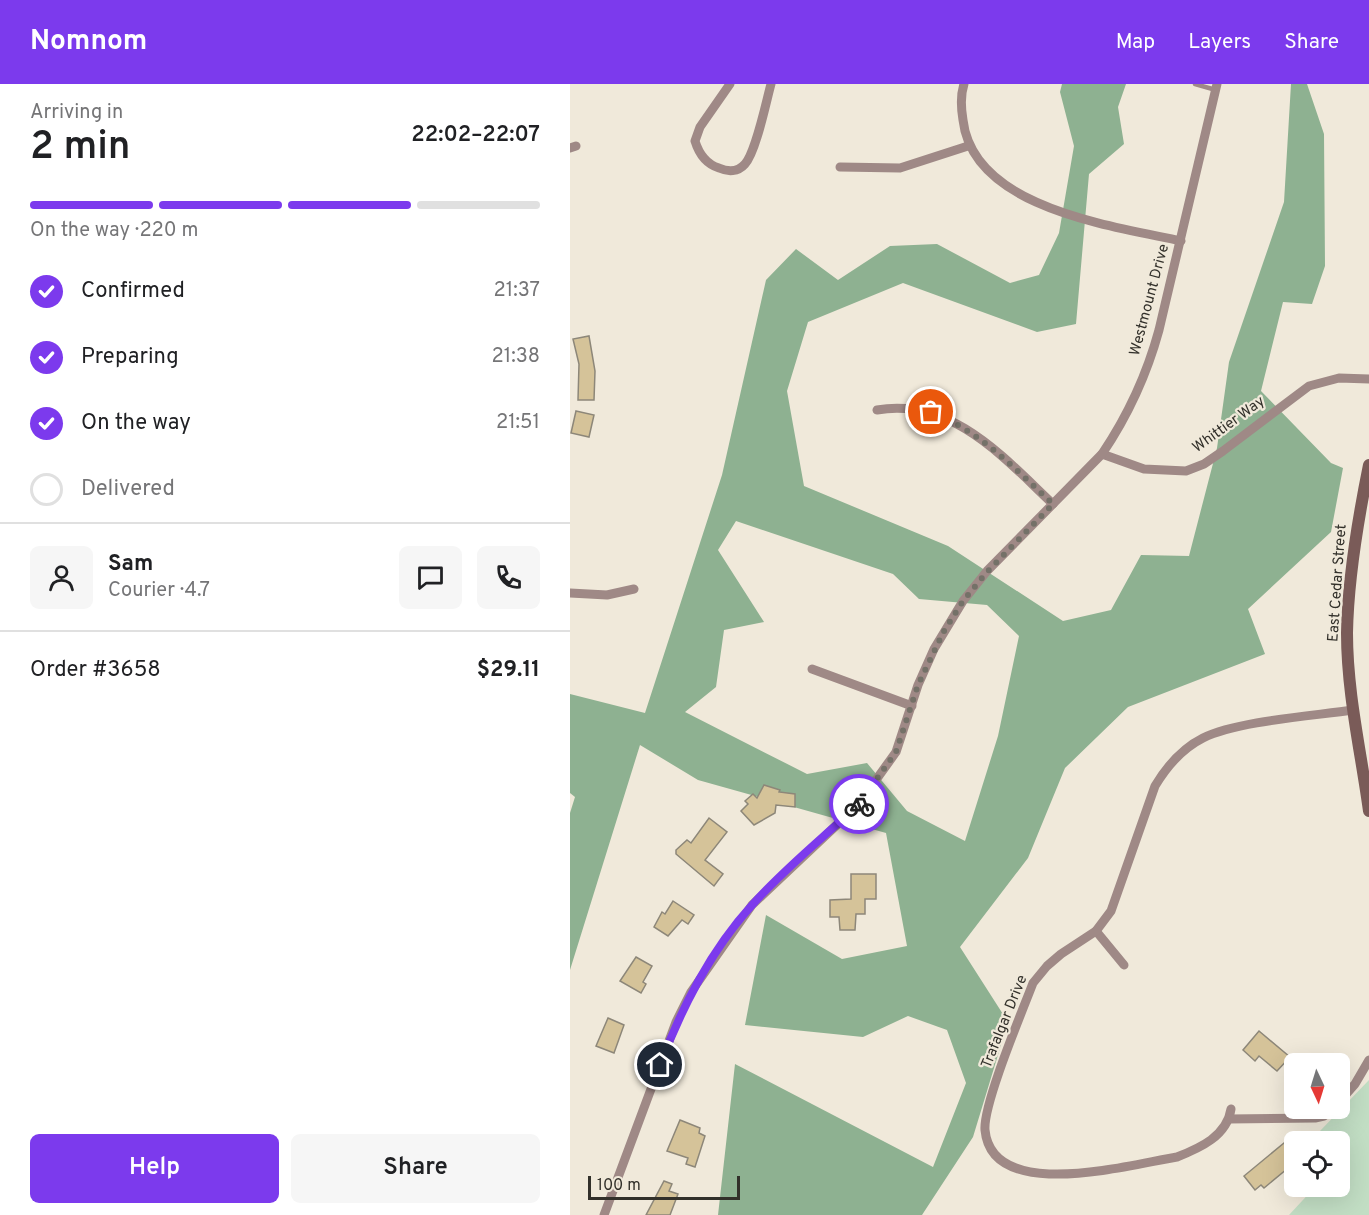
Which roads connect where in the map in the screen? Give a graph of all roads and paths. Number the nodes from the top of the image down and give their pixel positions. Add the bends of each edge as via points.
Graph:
1 (730, 84) edge
2 (771, 84) edge
3 (964, 84) edge
4 (1195, 84) edge
5 (1216, 87) edge
6 (968, 146) junction
7 (840, 168) dead end
8 (1181, 241) junction
9 (1369, 379) edge
10 (877, 410) dead end
11 (1102, 454) junction
12 (1369, 465) edge
13 (1053, 504) junction
14 (634, 590) dead end
15 (570, 594) edge
16 (812, 669) dead end
17 (912, 706) junction
18 (1353, 710) junction
19 (1369, 806) edge
20 (1096, 931) junction
21 (1124, 965) dead end
22 (1369, 1060) edge
23 (1350, 1089) edge
24 (1284, 1117) edge
25 (603, 1215) edge

1 - 2 street via 700,127 695,141 711,165 730,171 740,169 750,155
3 - 6 street via 961,110
4 - 5 lane
5 - 8 street, Westmount Drive
6 - 7 street via 900,168
6 - 8 street via 987,170 1057,212
8 - 11 street, Westmount Drive via 1152,357
9 - 11 street, Whittier Way via 1339,378 1309,386 1223,452 1186,471 1144,469
10 - 13 street via 900,406 924,410 963,427 1002,456
11 - 13 street, Westmount Drive
12 - 18 main road, East Cedar Street via 1359,518 1347,633
13 - 17 street, Westmount Drive via 963,601 934,650
14 - 15 street via 607,595
16 - 17 street
17 - 25 street, Westmount Drive via 896,752 858,805 752,905 691,992
18 - 19 main road, East Cedar Street
18 - 20 street, Trafalgar Drive via 1229,730 1203,738 1179,754 1155,786 1111,911
20 - 21 street
20 - 24 street, Trafalgar Drive via 1054,960 1033,983 988,1108 985,1131 992,1149 1006,1165 1047,1175 1177,1157 1222,1131 1230,1114
22 - 23 street

